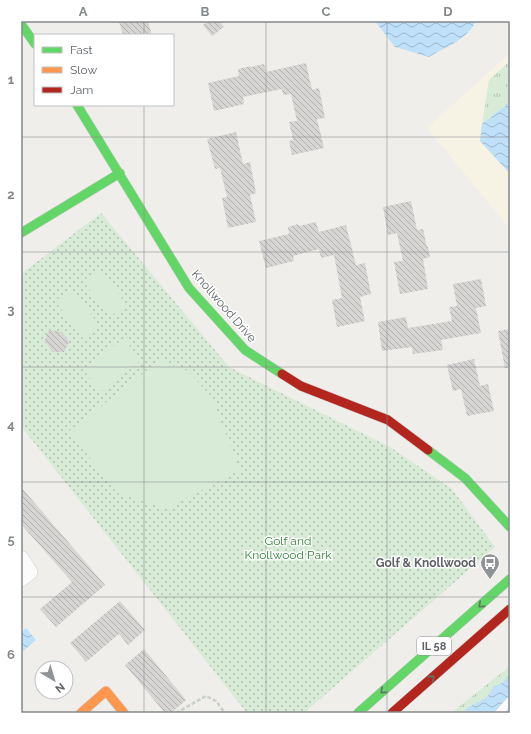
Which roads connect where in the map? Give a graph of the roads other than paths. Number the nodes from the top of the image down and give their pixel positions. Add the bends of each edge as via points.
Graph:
1 (21, 24) edge
2 (34, 43) edge
3 (78, 106) edge
4 (120, 173) junction
5 (21, 233) edge
6 (510, 527) edge
7 (21, 558) edge
8 (21, 579) edge
9 (510, 579) edge
10 (510, 609) edge
11 (510, 701) edge
12 (81, 713) edge
13 (124, 713) edge
14 (358, 713) edge
15 (392, 713) edge
16 (499, 713) edge

1 - 2 street
3 - 4 street, Knollwood Drive
4 - 5 street
4 - 6 street, Knollwood Drive via 189,288 245,350 301,386 388,420 465,478
7 - 8 street via 30,572
9 -> 14 street, IL 58
15 -> 10 street, IL 58
11 - 16 lane
12 - 13 street via 106,691

